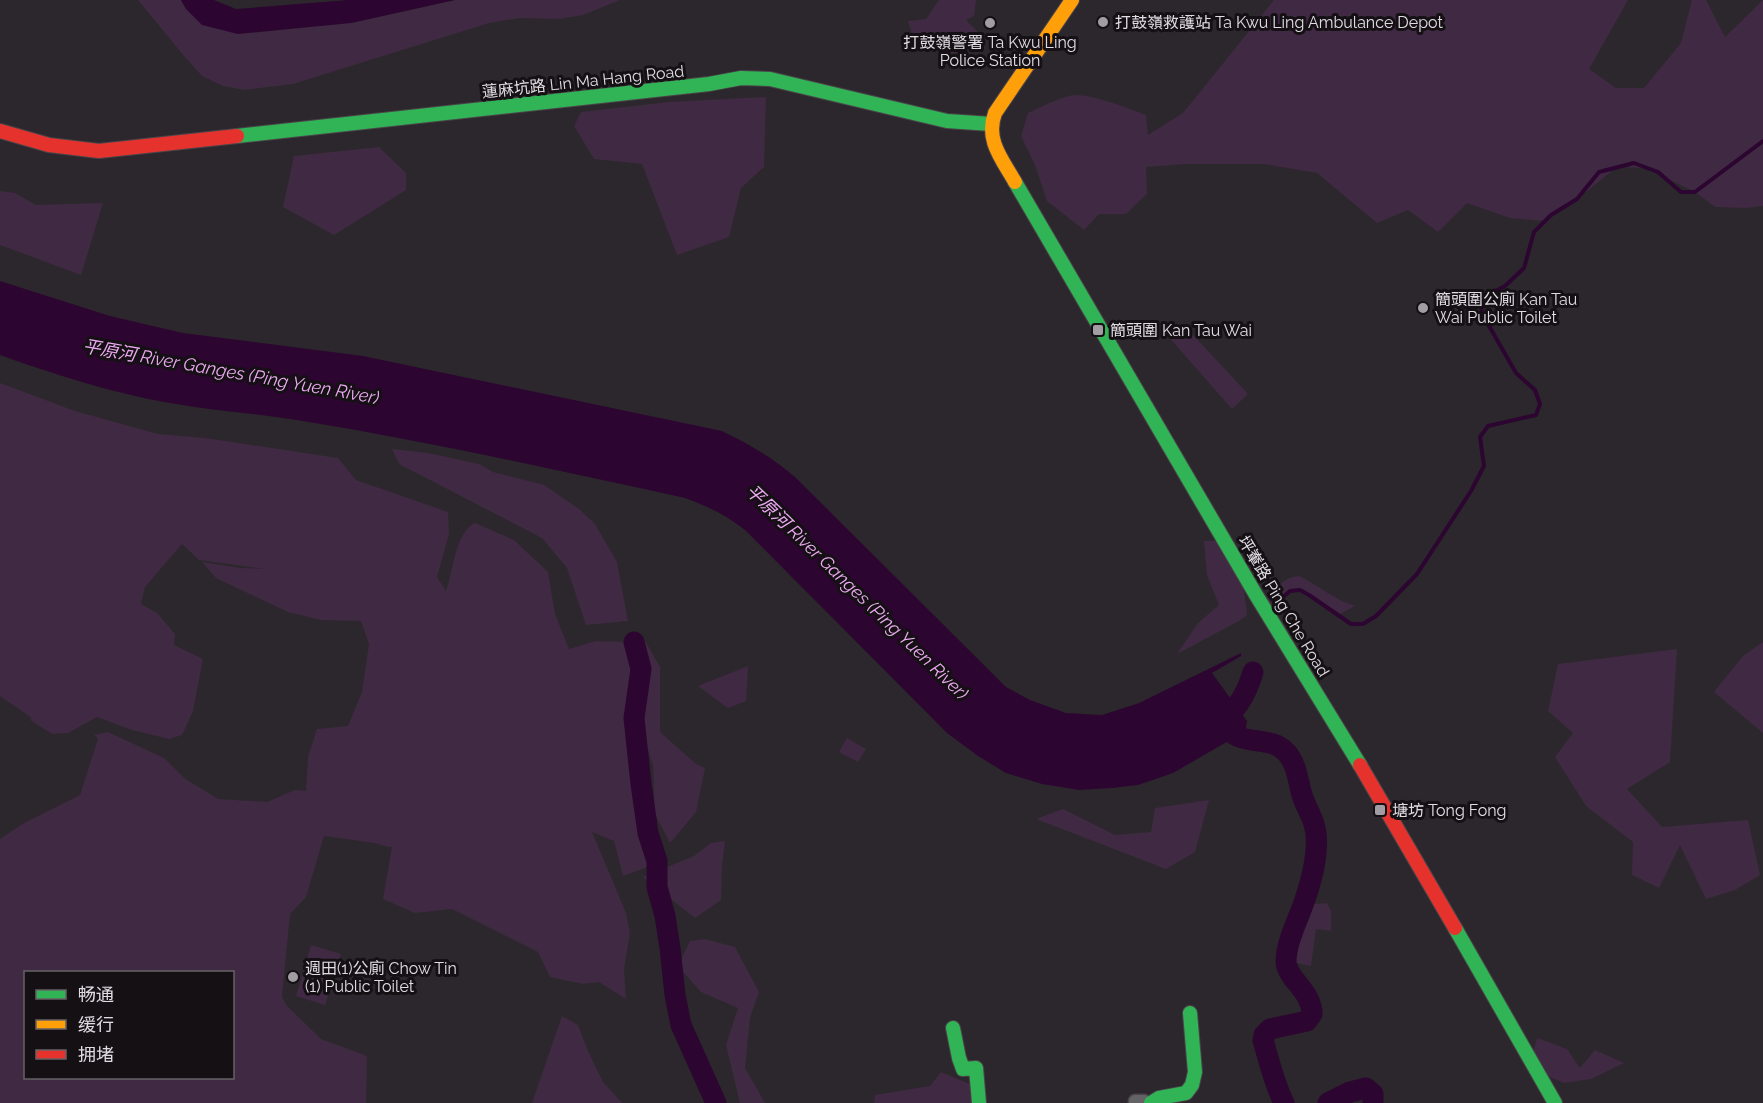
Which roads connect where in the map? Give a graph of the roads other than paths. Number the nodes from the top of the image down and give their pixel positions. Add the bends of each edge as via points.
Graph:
1 (1072, 0) edge
2 (0, 122) edge
3 (991, 124) junction
4 (0, 130) edge
5 (28, 140) junction
6 (1190, 1013) dead end
7 (953, 1028) dead end
8 (979, 1103) edge
9 (1150, 1103) edge
10 (1555, 1103) edge

1 - 3 street via 994,113
2 - 5 street, 蓮麻坑路 Lin Ma Hang Road
3 - 5 street, 蓮麻坑路 Lin Ma Hang Road via 947,121 754,77 99,151 59,148
3 - 10 street, 坪輋路 Ping Che Road via 992,140 1009,170 1256,595 1428,879
4 - 5 street, 蓮麻坑路 Lin Ma Hang Road
6 - 9 street via 1195,1072 1192,1085 1186,1093
7 - 8 street via 963,1069 976,1068

